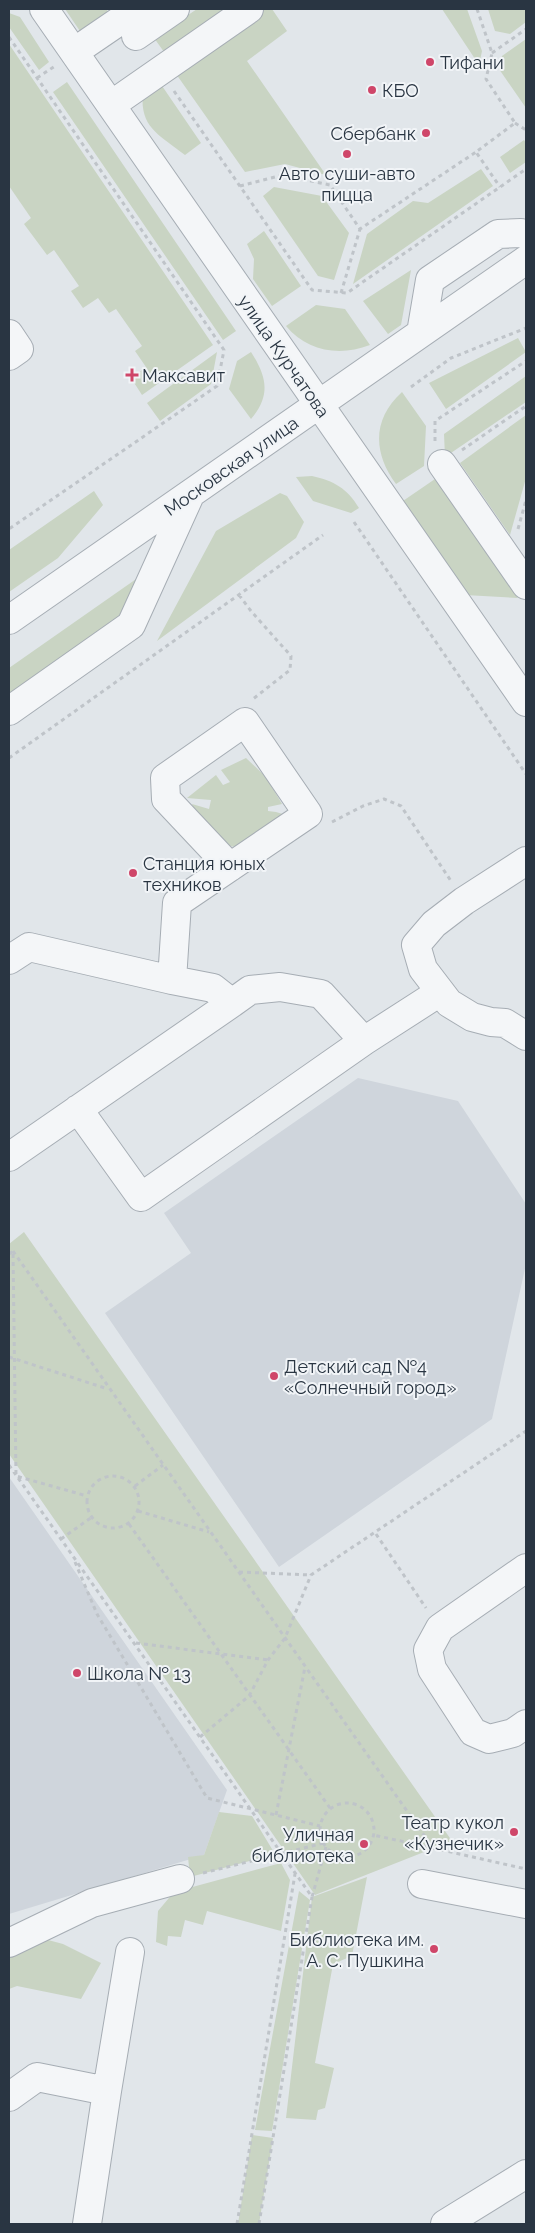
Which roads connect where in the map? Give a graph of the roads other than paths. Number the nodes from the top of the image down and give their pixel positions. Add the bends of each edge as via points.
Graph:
1 (44, 9) edge
2 (137, 9) edge
3 (175, 9) edge
4 (249, 9) edge
5 (136, 36) dead end
6 (74, 52) junction
7 (111, 105) junction
8 (526, 235) edge
9 (526, 260) edge
10 (421, 333) junction
11 (9, 334) edge
12 (9, 356) edge
13 (318, 405) junction
14 (442, 464) road end
15 (190, 495) junction
16 (526, 585) edge
17 (9, 620) edge
18 (526, 702) edge
19 (9, 711) edge
20 (526, 861) edge
21 (230, 867) junction
22 (9, 960) edge
23 (172, 980) junction
24 (440, 992) junction
25 (232, 1003) junction
26 (526, 1036) edge
27 (364, 1041) junction
28 (78, 1109) junction
29 (9, 1157) edge
30 (526, 1568) edge
31 (526, 1724) edge
32 (180, 1879) road end
33 (422, 1884) dead end
34 (526, 1904) edge
35 (9, 1943) edge
36 (130, 1952) dead end
37 (107, 2091) junction
38 (9, 2097) edge
39 (526, 2174) edge
40 (87, 2224) edge
41 (446, 2224) edge

1 - 6 street, улица Курчатова
2 - 6 street
3 - 5 street
4 - 7 street
6 - 7 street, улица Курчатова
7 - 13 street, улица Курчатова
8 - 10 street via 521,232 498,234 430,280
9 - 10 street, Московская улица
10 - 13 street, Московская улица
11 - 12 street via 19,349
13 - 15 street, Московская улица
13 - 18 street, улица Курчатова
14 - 16 street
15 - 17 street, Московская улица
15 - 19 street via 131,625
20 - 24 street via 464,900 434,924 416,945 423,969
21 - 21 street via 308,814 245,722 165,778 166,800
21 - 23 street via 177,903
22 - 23 street via 29,947
23 - 25 street via 213,988
24 - 26 street via 449,1003 472,1017 506,1023
24 - 27 street
25 - 27 street via 250,990 280,987 321,994
25 - 28 street
27 - 28 street via 141,1197
28 - 29 street
30 - 31 street via 440,1628 428,1650 432,1669 473,1732 489,1739 513,1733
32 - 35 street via 92,1903
33 - 34 street
36 - 37 street
37 - 38 street via 37,2077
37 - 40 street
39 - 41 street

